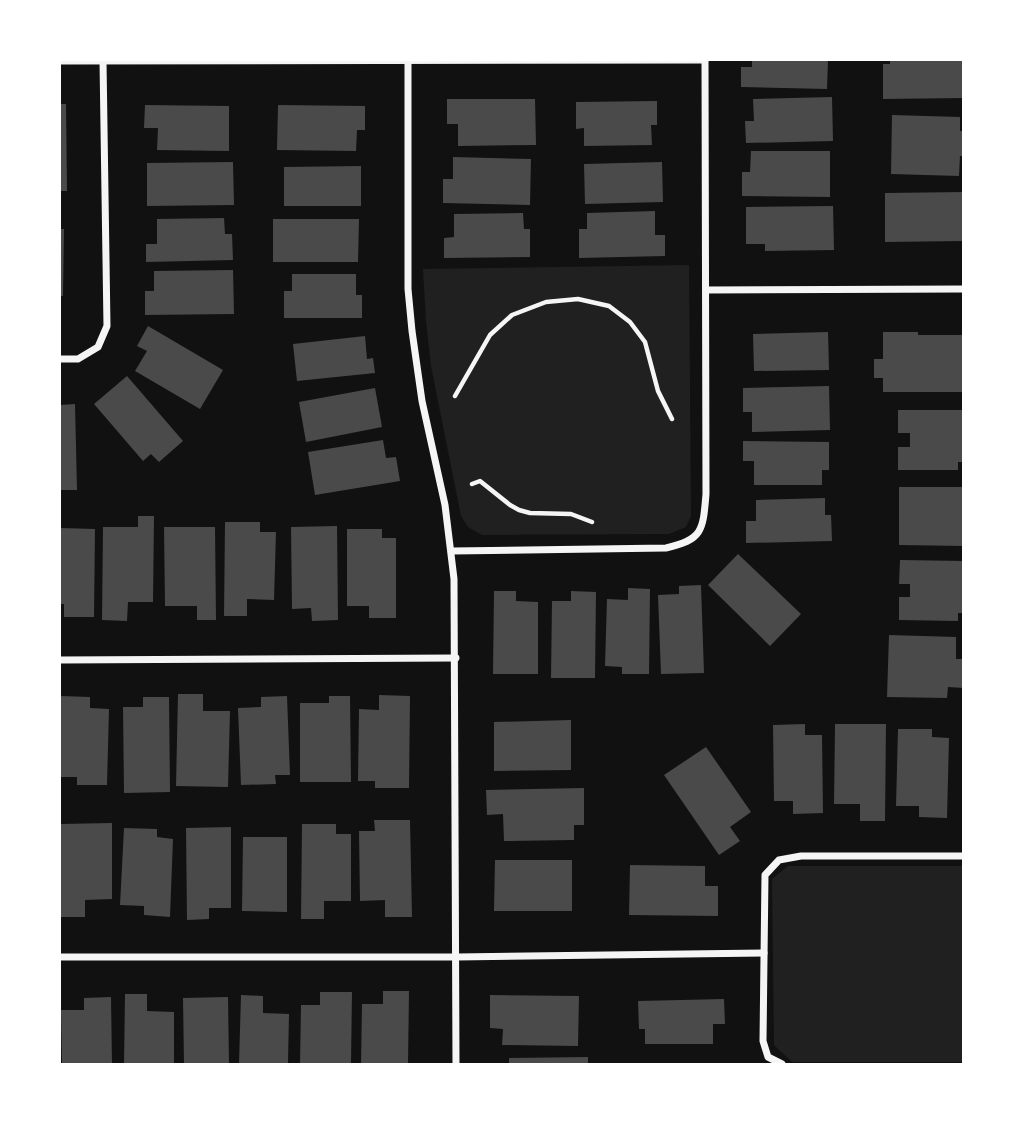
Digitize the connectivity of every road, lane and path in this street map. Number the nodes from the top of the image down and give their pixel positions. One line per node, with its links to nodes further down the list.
1 (705, 60): 4 (street); 6 (street)
2 (60, 61): 3 (street)
3 (103, 61): 4 (street); 7 (street)
4 (408, 62): 12 (street)
5 (964, 289): 6 (street)
6 (706, 290): 12 (street)
7 (60, 359)
8 (455, 396): 9 (path)
9 (673, 419)
10 (472, 484): 11 (path)
11 (592, 522)
12 (452, 551): 13 (street)
13 (456, 658): 14 (street); 18 (street)
14 (60, 660)
15 (964, 856): 16 (street)
16 (764, 953): 18 (street); 20 (street)
17 (60, 957): 18 (street)
18 (457, 957): 19 (street)
19 (456, 1065)
20 (782, 1065)

